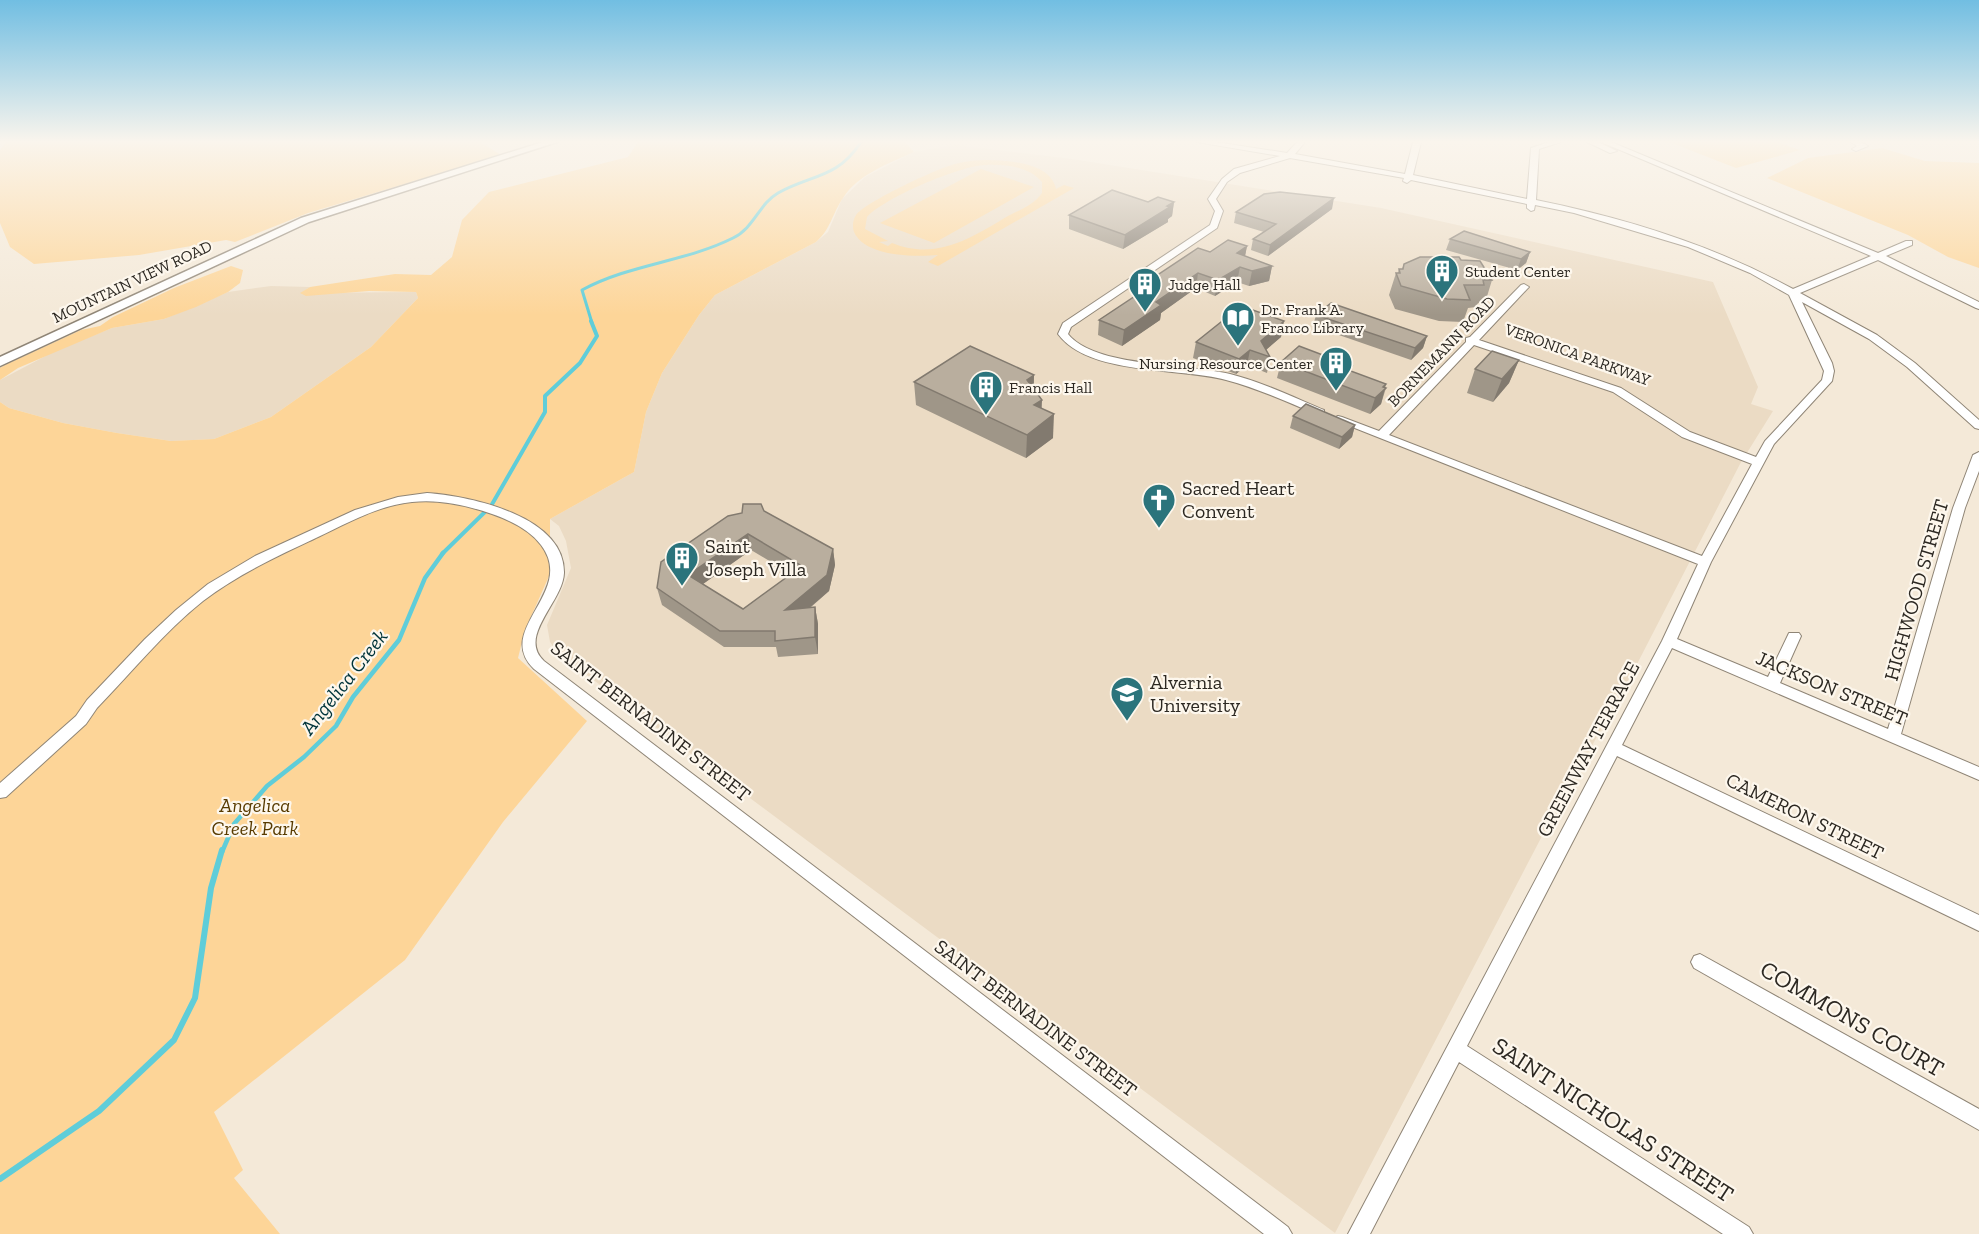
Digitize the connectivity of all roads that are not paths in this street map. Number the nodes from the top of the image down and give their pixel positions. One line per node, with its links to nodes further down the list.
1 (370, 200): 14 (street, MOUNTAIN VIEW ROAD)
2 (1212, 200): 16 (street)
3 (1506, 200): 7 (street)
4 (1532, 200): 7 (street)
5 (1731, 200): 9 (street)
6 (1739, 200): 9 (street)
7 (1532, 205): 11 (street)
8 (1910, 243): 9 (street)
9 (1874, 258): 11 (street); 12 (street)
10 (1524, 287): 13 (street, BORNEMANN ROAD)
11 (1793, 293): 15 (street); 18 (street, GREENWAY TERRACE)
12 (1979, 306)
13 (1473, 338): 16 (street, BORNEMANN ROAD); 18 (street, VERONICA PARKWAY)
14 (0, 362)
15 (1979, 426)
16 (1381, 436): 19 (street)
17 (1979, 455): 23 (street, HIGHWOOD STREET)
18 (1761, 458): 19 (street, GREENWAY TERRACE)
19 (1705, 561): 21 (street, GREENWAY TERRACE)
20 (1794, 636): 22 (street)
21 (1668, 641): 22 (street, JACKSON STREET); 24 (street, GREENWAY TERRACE)
22 (1772, 684): 23 (street, JACKSON STREET)
23 (1893, 737): 25 (street, JACKSON STREET)
24 (1612, 747): 27 (street, CAMERON STREET); 29 (street, GREENWAY TERRACE)
25 (1979, 774)
26 (0, 792): 31 (street, SAINT BERNADINE STREET)
27 (1979, 923)
28 (1700, 962): 30 (street, COMMONS COURT)
29 (1455, 1049): 32 (street, GREENWAY TERRACE); 33 (street, SAINT NICHOLAS STREET)
30 (1979, 1120)
31 (1281, 1234)
32 (1359, 1234)
33 (1742, 1234)

